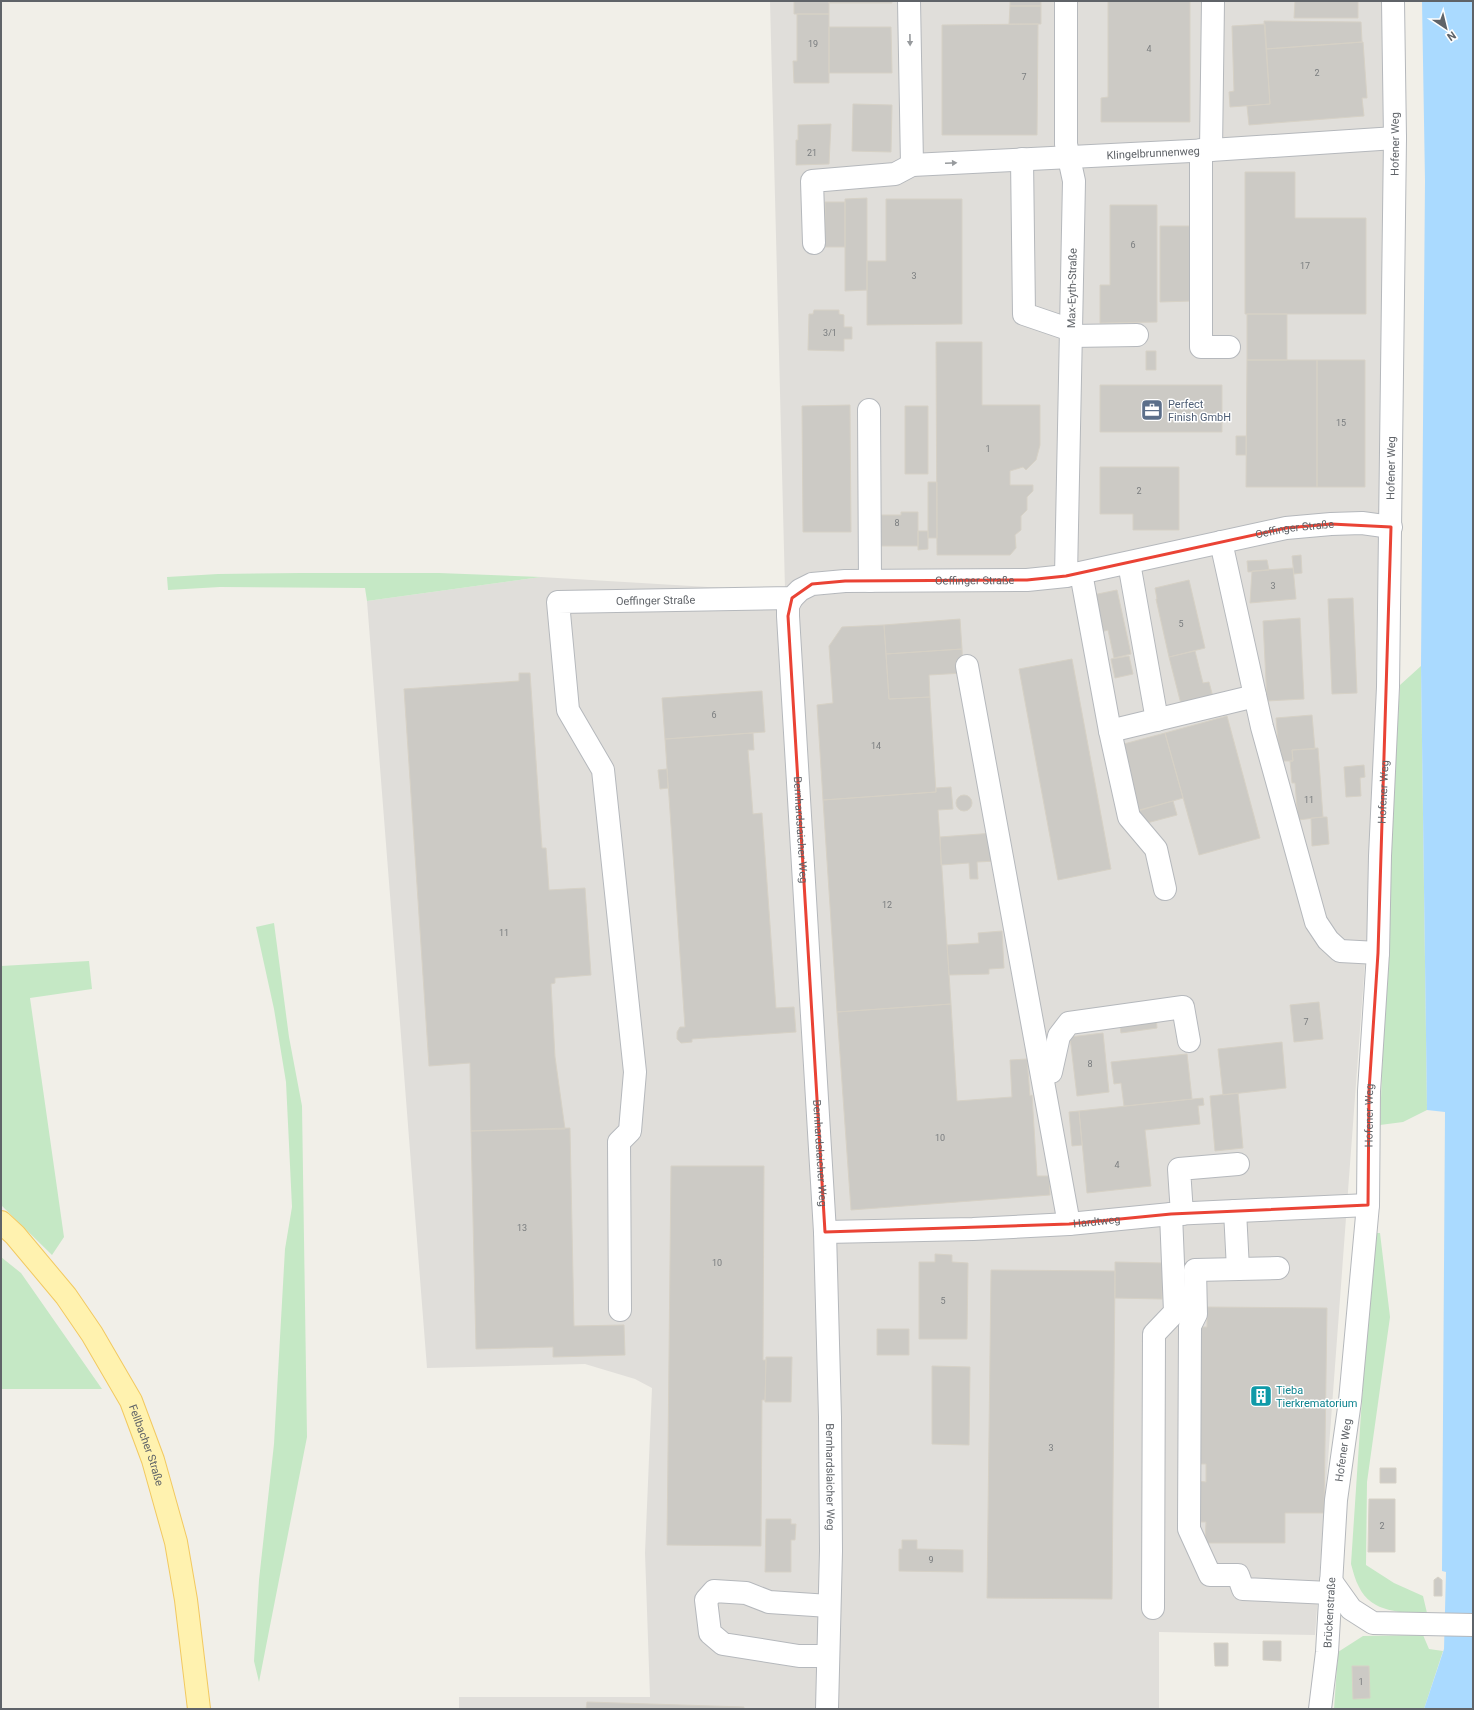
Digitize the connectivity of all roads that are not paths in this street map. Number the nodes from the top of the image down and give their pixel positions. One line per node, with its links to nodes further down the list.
1 (909, 1): 9 (street, one-way to 9)
2 (1066, 1): 7 (street, Max-Eyth-Straße)
3 (1213, 1): 6 (street)
4 (1394, 1): 5 (street, Hofener Weg)
5 (1395, 138): 6 (street, Klingelbrunnenweg); 15 (street, Hofener Weg)
6 (1206, 150): 7 (street, Klingelbrunnenweg); 13 (street)
7 (1068, 156): 8 (street, Klingelbrunnenweg); 11 (street, Max-Eyth-Straße)
8 (1022, 159): 9 (street, Klingelbrunnenweg, one-way to 8); 11 (street)
9 (912, 166): 10 (street)
10 (814, 243)
11 (1071, 333): 12 (street); 18 (street, Max-Eyth-Straße)
12 (1137, 336)
13 (1229, 347)
14 (869, 410): 19 (street)
15 (1391, 528): 16 (street, Oeffinger Straße); 26 (street, Hofener Weg)
16 (1221, 542): 17 (street, Oeffinger Straße); 22 (street)
17 (1129, 563): 18 (street, Oeffinger Straße); 23 (street)
18 (1073, 574): 19 (street, Oeffinger Straße); 24 (street, Max-Eyth-Straße)
19 (870, 581): 20 (street, Oeffinger Straße)
20 (792, 598): 35 (street, Bernhardslaicher Weg); 38 (street, Oeffinger Straße)
21 (967, 666): 28 (street)
22 (1255, 696): 23 (street); 26 (street)
23 (1157, 720): 24 (street)
24 (1110, 731): 25 (street, Max-Eyth-Straße)
25 (1165, 889)
26 (1378, 953): 30 (street, Hofener Weg)
27 (1189, 1042): 28 (street)
28 (1042, 1074): 34 (street)
29 (1238, 1164): 32 (street)
30 (1368, 1205): 31 (street, Hardtweg); 39 (street, Hofener Weg)
31 (1235, 1211): 32 (street, Hardtweg); 37 (street)
32 (1177, 1214): 34 (street, Hardtweg); 41 (street)
33 (1, 1222): 44 (main road, Fellbacher Straße)
34 (1069, 1224): 35 (street, Hardtweg)
35 (825, 1232): 40 (street, Bernhardslaicher Weg)
36 (1278, 1268): 37 (street)
37 (1238, 1269): 39 (street)
38 (620, 1310)
39 (1331, 1587): 42 (street, Brückenstraße); 46 (street, Brückenstraße)
40 (829, 1606): 43 (street, Bernhardslaicher Weg); 43 (street)
41 (1153, 1608)
42 (1473, 1624)
43 (828, 1656): 45 (street, Bernhardslaicher Weg)
44 (199, 1709)
45 (827, 1709)
46 (1320, 1709)

